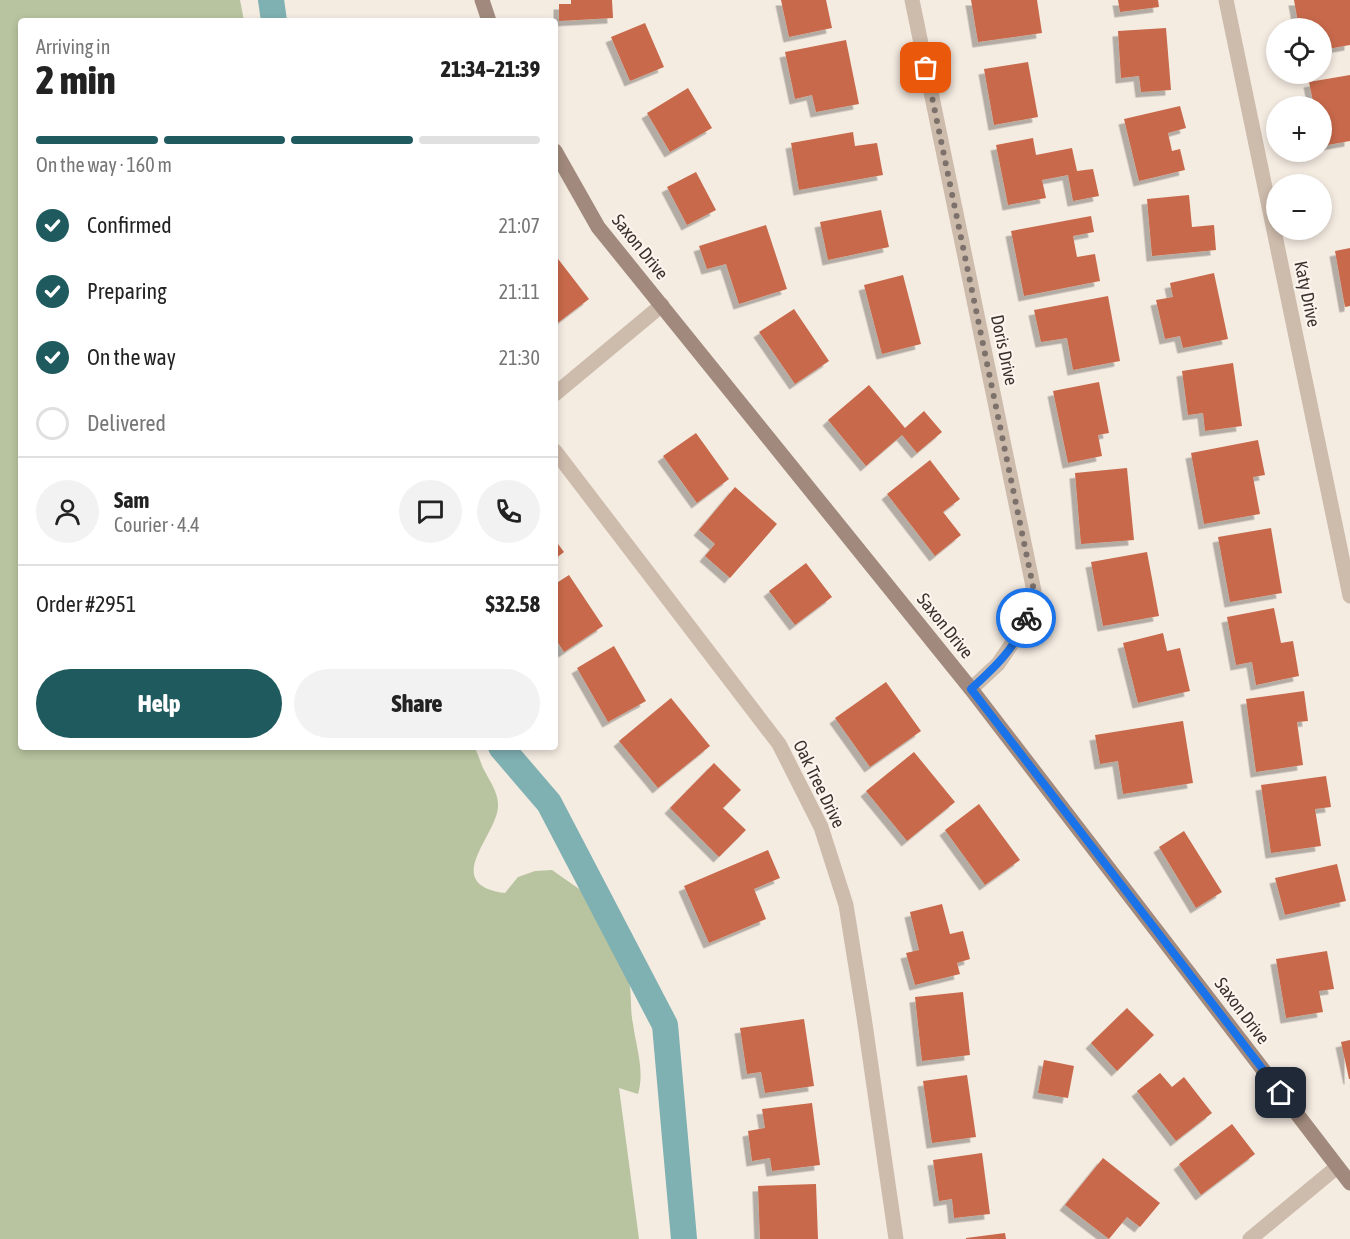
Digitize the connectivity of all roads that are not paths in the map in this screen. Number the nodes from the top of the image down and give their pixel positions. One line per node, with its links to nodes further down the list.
1 (482, 0): 4 (street)
2 (912, 0): 10 (street, Doris Drive)
3 (1226, 0): 9 (street, Katy Drive)
4 (488, 18)
5 (558, 156): 6 (street, Saxon Drive)
6 (662, 305): 7 (street); 10 (street, Saxon Drive)
7 (558, 392)
8 (558, 455): 13 (street, Oak Tree Drive)
9 (1350, 596)
10 (971, 689): 11 (street, Saxon Drive)
11 (1337, 1167): 12 (street, Saxon Drive); 14 (street)
12 (1350, 1183)
13 (896, 1239)
14 (1250, 1239)

